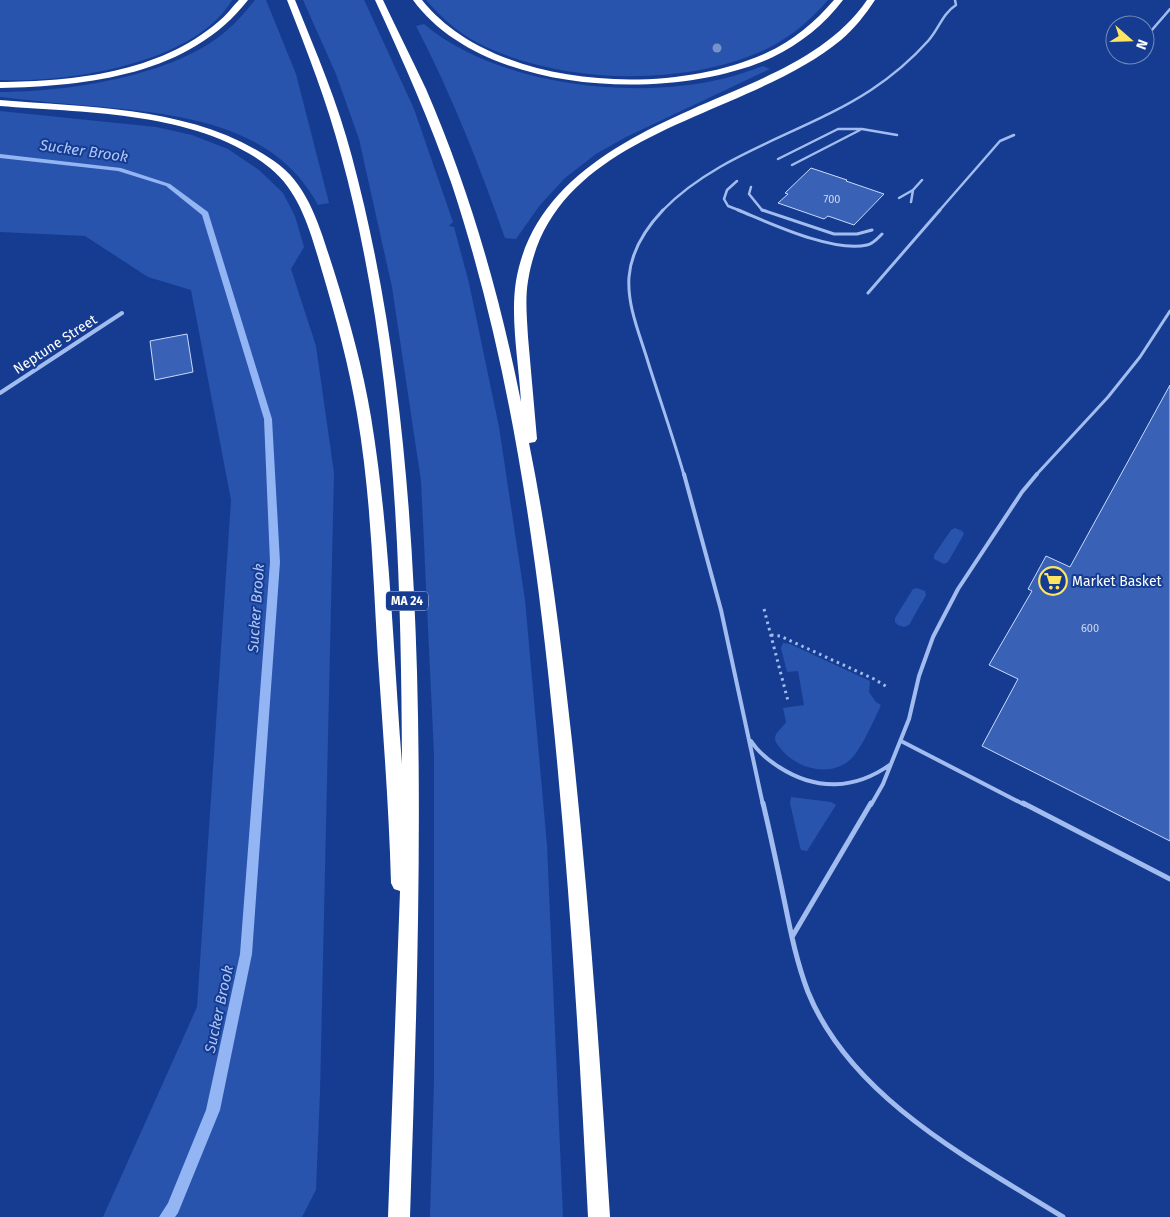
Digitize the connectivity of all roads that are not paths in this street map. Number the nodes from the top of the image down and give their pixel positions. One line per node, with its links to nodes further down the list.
1 (244, 0): 11 (highway)
2 (292, 0): 36 (highway, MA 24)
3 (379, 0): 30 (highway)
4 (417, 0): 5 (highway)
5 (839, 0)
6 (871, 0): 30 (highway)
7 (955, 0): 8 (lane)
8 (956, 5): 31 (lane)
9 (1170, 9): 10 (lane)
10 (1155, 26)
11 (0, 85)
12 (0, 103): 36 (highway)
13 (862, 129): 14 (lane); 16 (lane); 17 (lane)
14 (897, 135)
15 (1014, 135): 26 (lane)
16 (778, 159)
17 (792, 166)
18 (922, 180): 21 (lane)
19 (737, 181): 25 (lane)
20 (751, 187): 24 (lane)
21 (913, 190): 22 (lane); 23 (lane)
22 (899, 198)
23 (911, 202)
24 (872, 230)
25 (882, 234)
26 (868, 293)
27 (1170, 311): 32 (lane)
28 (122, 313): 29 (street, Neptune Street)
29 (0, 393)
30 (536, 520): 38 (highway)
31 (748, 736): 33 (lane); 35 (lane)
32 (902, 741): 33 (lane); 34 (lane)
33 (893, 763): 35 (lane)
34 (1170, 879)
35 (792, 937): 39 (lane)
36 (404, 1080): 37 (highway, MA 24)
37 (399, 1217)
38 (599, 1217)
39 (1063, 1217)

